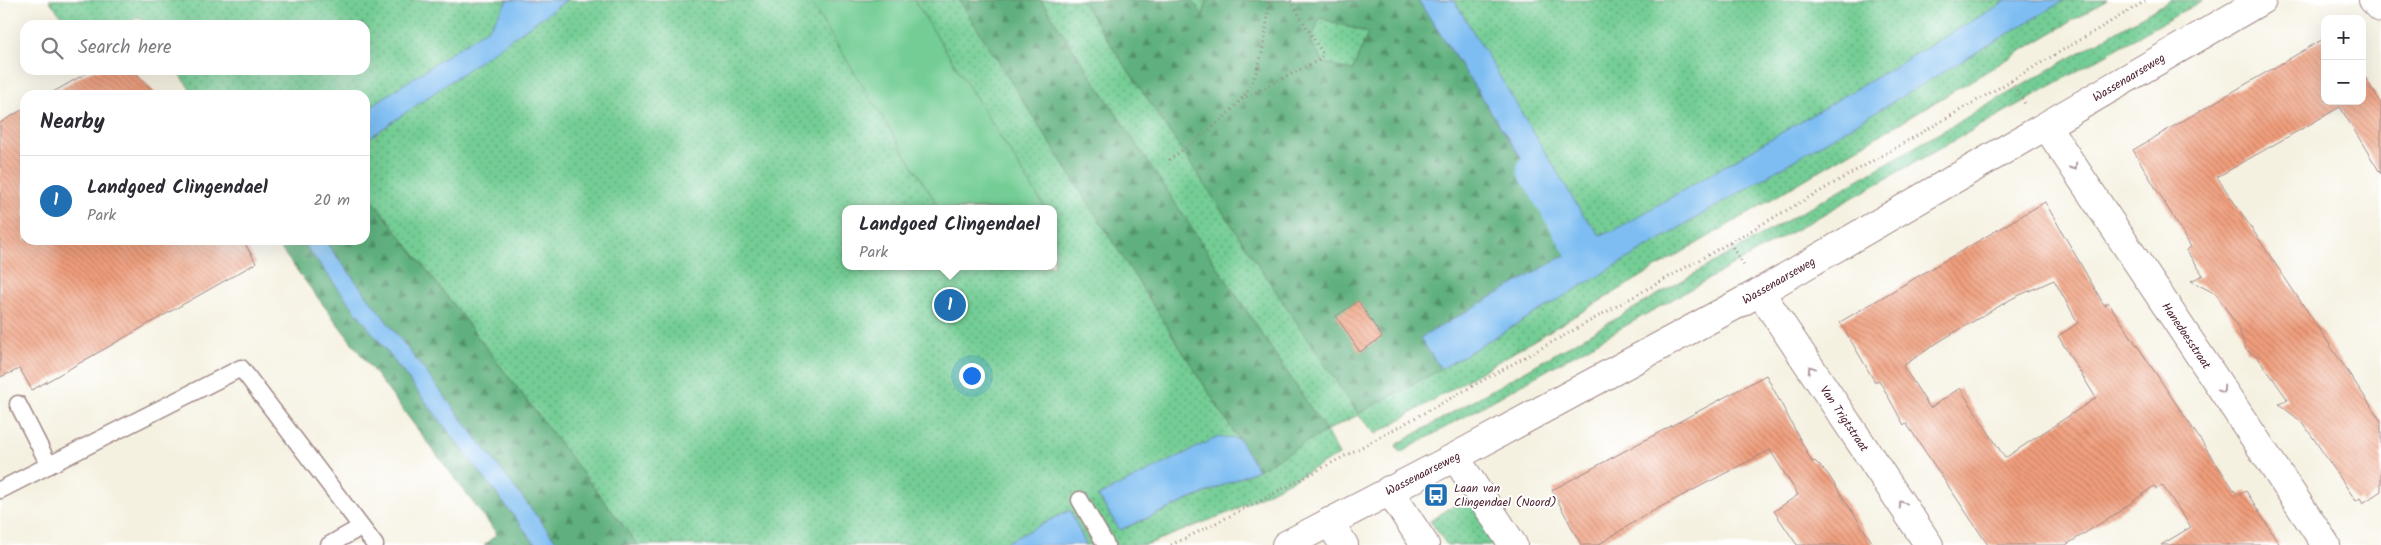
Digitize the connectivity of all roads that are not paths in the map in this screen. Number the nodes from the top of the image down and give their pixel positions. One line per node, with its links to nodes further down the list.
1 (2262, 0): 4 (street, Wassenaarseweg)
2 (2373, 0): 3 (street)
3 (2381, 8)
4 (2047, 127): 5 (street, Wassenaarseweg); 22 (street, Hanedoesstraat, one-way to 22)
5 (1760, 292): 7 (street, Wassenaarseweg); 21 (street, Van Trigtstraat, one-way to 5)
6 (18, 404): 8 (lane)
7 (1455, 458): 10 (street, Wassenaarseweg); 20 (street)
8 (49, 465): 9 (lane); 13 (lane)
9 (0, 490)
10 (1389, 490): 12 (street, Wassenaarseweg); 19 (street)
11 (1080, 500): 16 (lane)
12 (1329, 522): 17 (street, Wassenaarseweg); 18 (street)
13 (361, 527): 14 (lane); 15 (lane)
14 (329, 545)
15 (375, 545)
16 (1106, 545)
17 (1286, 545)
18 (1344, 545)
19 (1425, 545)
20 (1513, 545)
21 (1929, 545)
22 (2326, 545)

